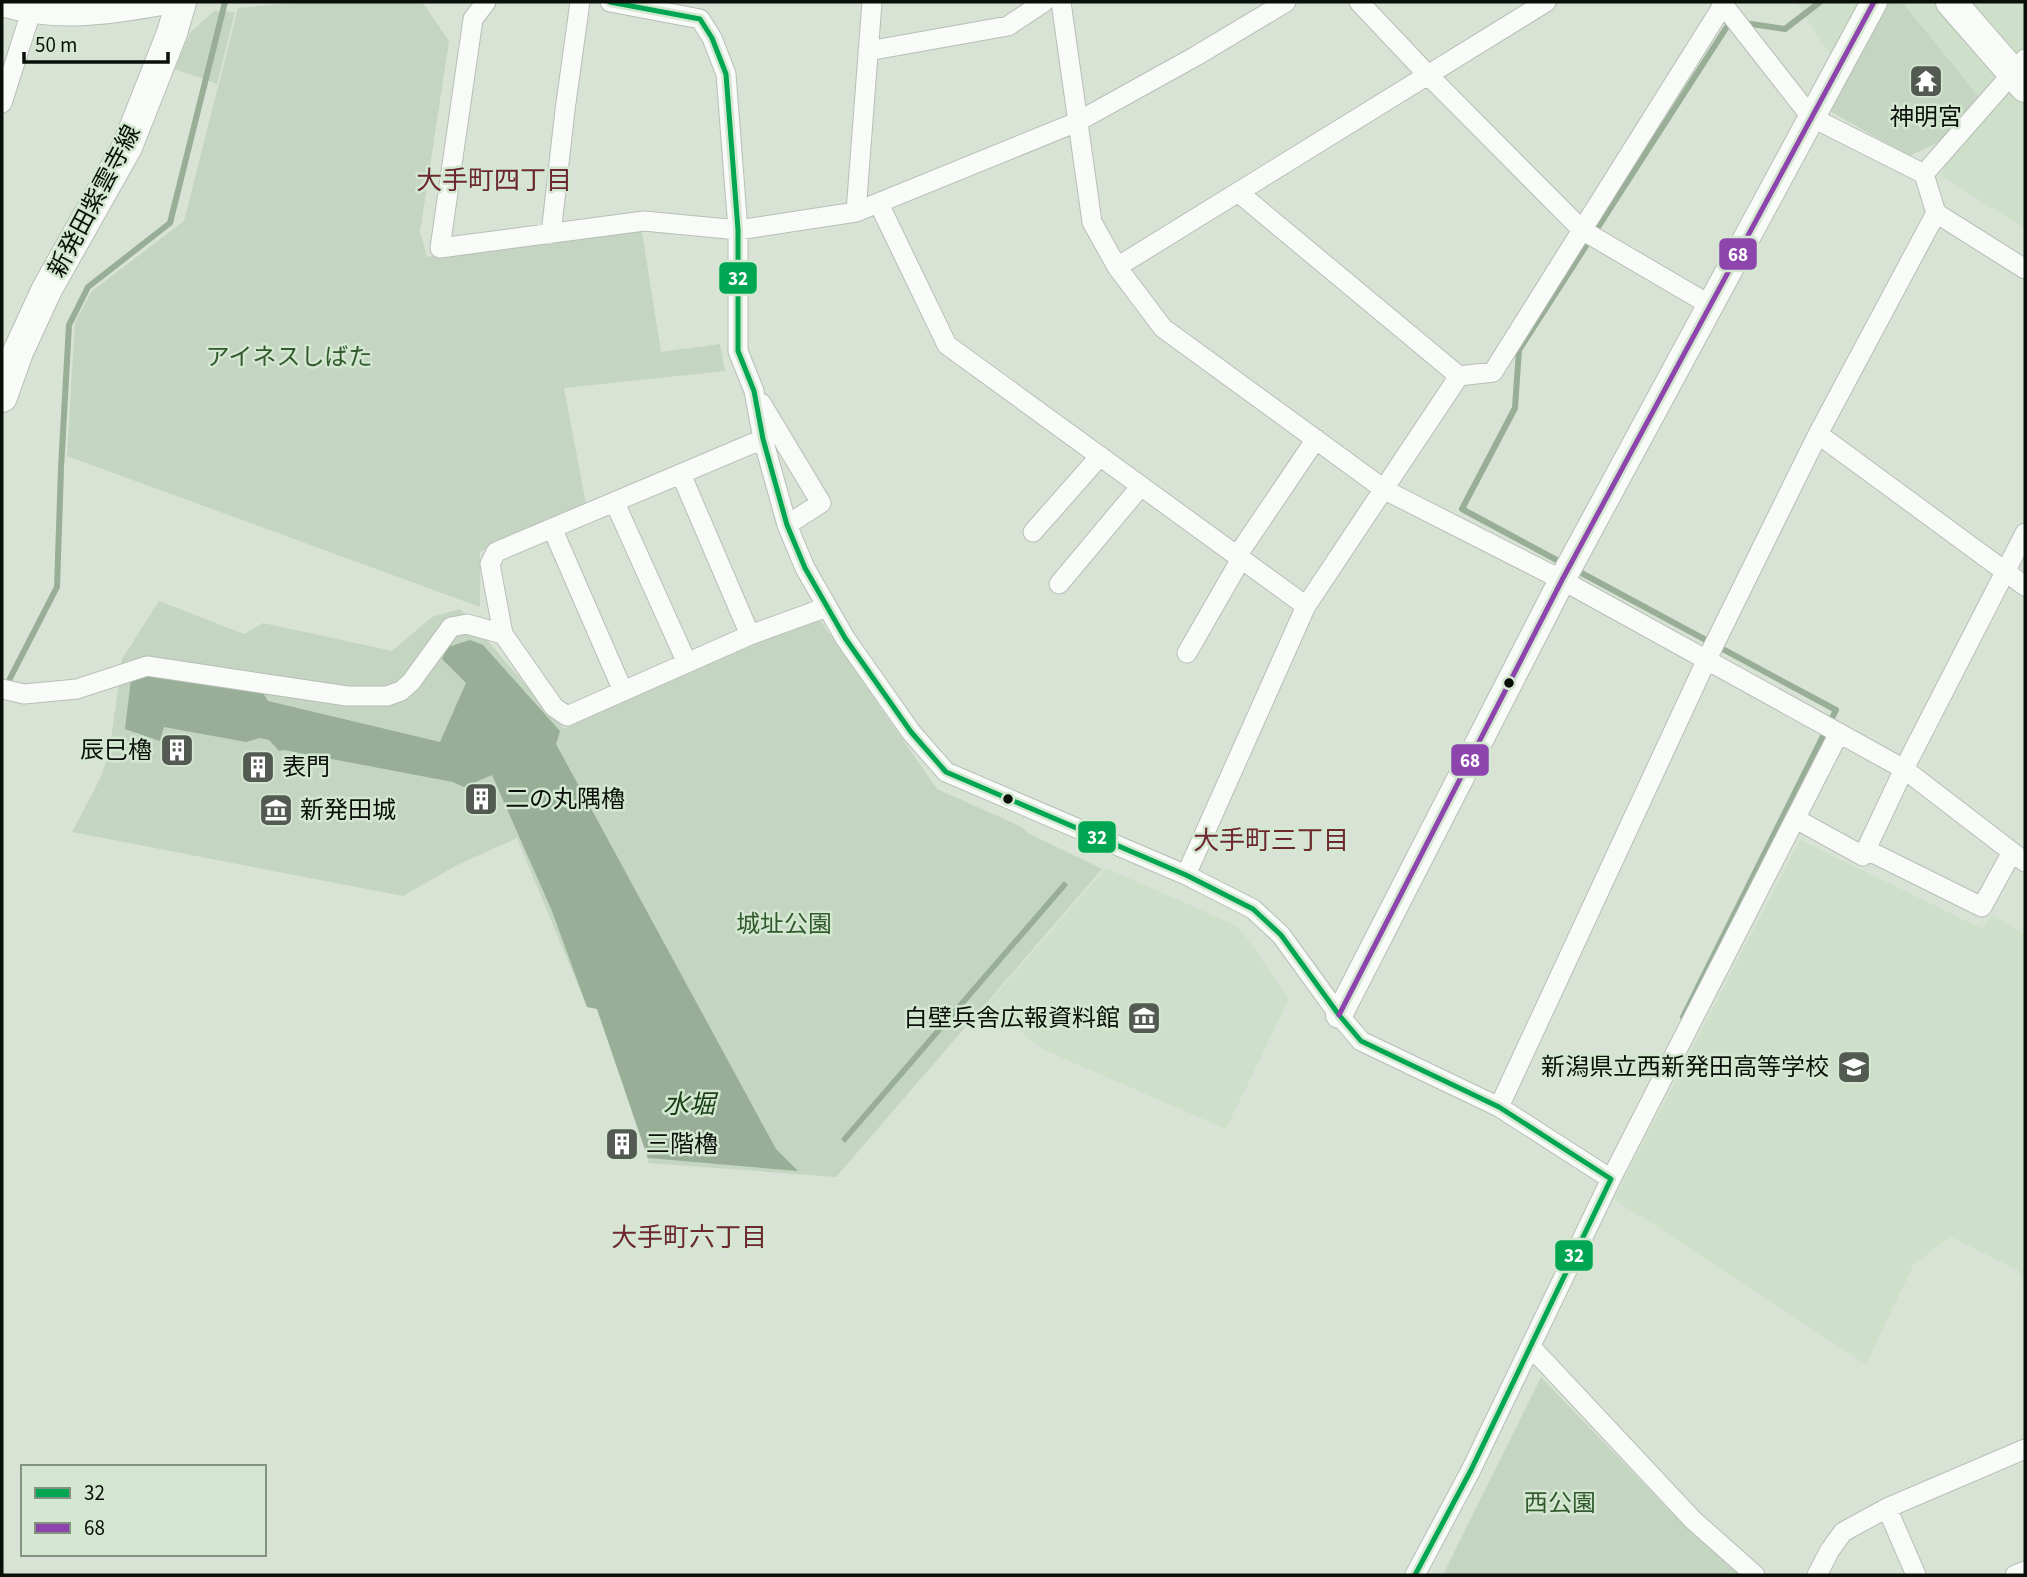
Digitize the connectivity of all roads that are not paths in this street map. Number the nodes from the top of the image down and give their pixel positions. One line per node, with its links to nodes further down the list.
1 (181, 2): 36 (main road, 新発田紫雲寺線)
2 (486, 2): 30 (street)
3 (580, 2): 30 (street)
4 (610, 2): 28 (street)
5 (872, 2): 17 (street)
6 (1044, 2): 17 (street)
7 (1061, 2): 22 (street)
8 (1286, 2): 22 (street)
9 (1359, 2): 19 (street)
10 (1546, 2): 19 (street)
11 (1723, 2): 21 (street); 29 (street)
12 (1874, 2): 21 (street)
13 (1951, 2): 18 (main road)
14 (2, 3): 16 (street)
15 (151, 3): 16 (street)
16 (31, 12): 20 (street)
17 (868, 51): 26 (street)
18 (2021, 72): 23 (street)
19 (1428, 75): 24 (street); 29 (street)
20 (2, 103)
21 (1811, 117): 23 (street); 33 (street)
22 (1077, 122): 25 (street); 31 (street)
23 (1924, 174): 27 (street)
24 (1239, 192): 31 (street); 34 (street)
25 (879, 204): 26 (street); 40 (street)
26 (856, 212): 28 (street)
27 (1936, 213): 32 (street); 37 (street)
28 (738, 230): 30 (street); 35 (street)
29 (1582, 230): 33 (street); 34 (street)
30 (551, 234)
31 (1116, 267): 39 (street)
32 (2025, 269)
33 (1710, 305): 51 (street)
34 (1459, 376): 43 (street)
35 (754, 391): 38 (street); 45 (street)
36 (2, 397)
37 (1818, 434): 50 (street); 59 (street)
38 (763, 439): 41 (street); 45 (street)
39 (1316, 439): 43 (street); 49 (street)
40 (1100, 456): 42 (street); 47 (street)
41 (681, 474): 44 (street); 57 (street)
42 (1141, 486): 49 (street); 52 (street)
43 (1385, 490): 51 (street); 54 (street)
44 (615, 503): 46 (street); 60 (street)
45 (787, 525): 55 (street)
46 (553, 530): 56 (street); 62 (street)
47 (1033, 531)
48 (2025, 533): 50 (street)
49 (1239, 557): 54 (street); 58 (street)
50 (2006, 572): 53 (street); 64 (street)
51 (1562, 580): 59 (street); 69 (street)
52 (1059, 584)
53 (2025, 586)
54 (1306, 606): 68 (street)
55 (827, 607): 57 (street); 68 (street)
56 (503, 634): 61 (street); 62 (street)
57 (750, 635): 60 (street)
58 (1187, 653)
59 (1707, 659): 63 (street); 70 (street)
60 (687, 663): 62 (street)
61 (2, 689)
62 (622, 691)
63 (1839, 733): 64 (street); 65 (street)
64 (1904, 769): 66 (street); 67 (street)
65 (1796, 819): 66 (street); 71 (street)
66 (1867, 850): 67 (street)
67 (2019, 857)
68 (1186, 875): 69 (street)
69 (1339, 1015): 70 (street)
70 (1499, 1107): 71 (street)
71 (1611, 1178): 72 (street)
72 (1531, 1346): 76 (street); 77 (street)
73 (2025, 1449): 74 (street)
74 (1887, 1508): 78 (street); 79 (street)
75 (2025, 1571): 80 (street)
76 (1415, 1575)
77 (1755, 1575)
78 (1817, 1575)
79 (1916, 1575)
80 (2015, 1575)

